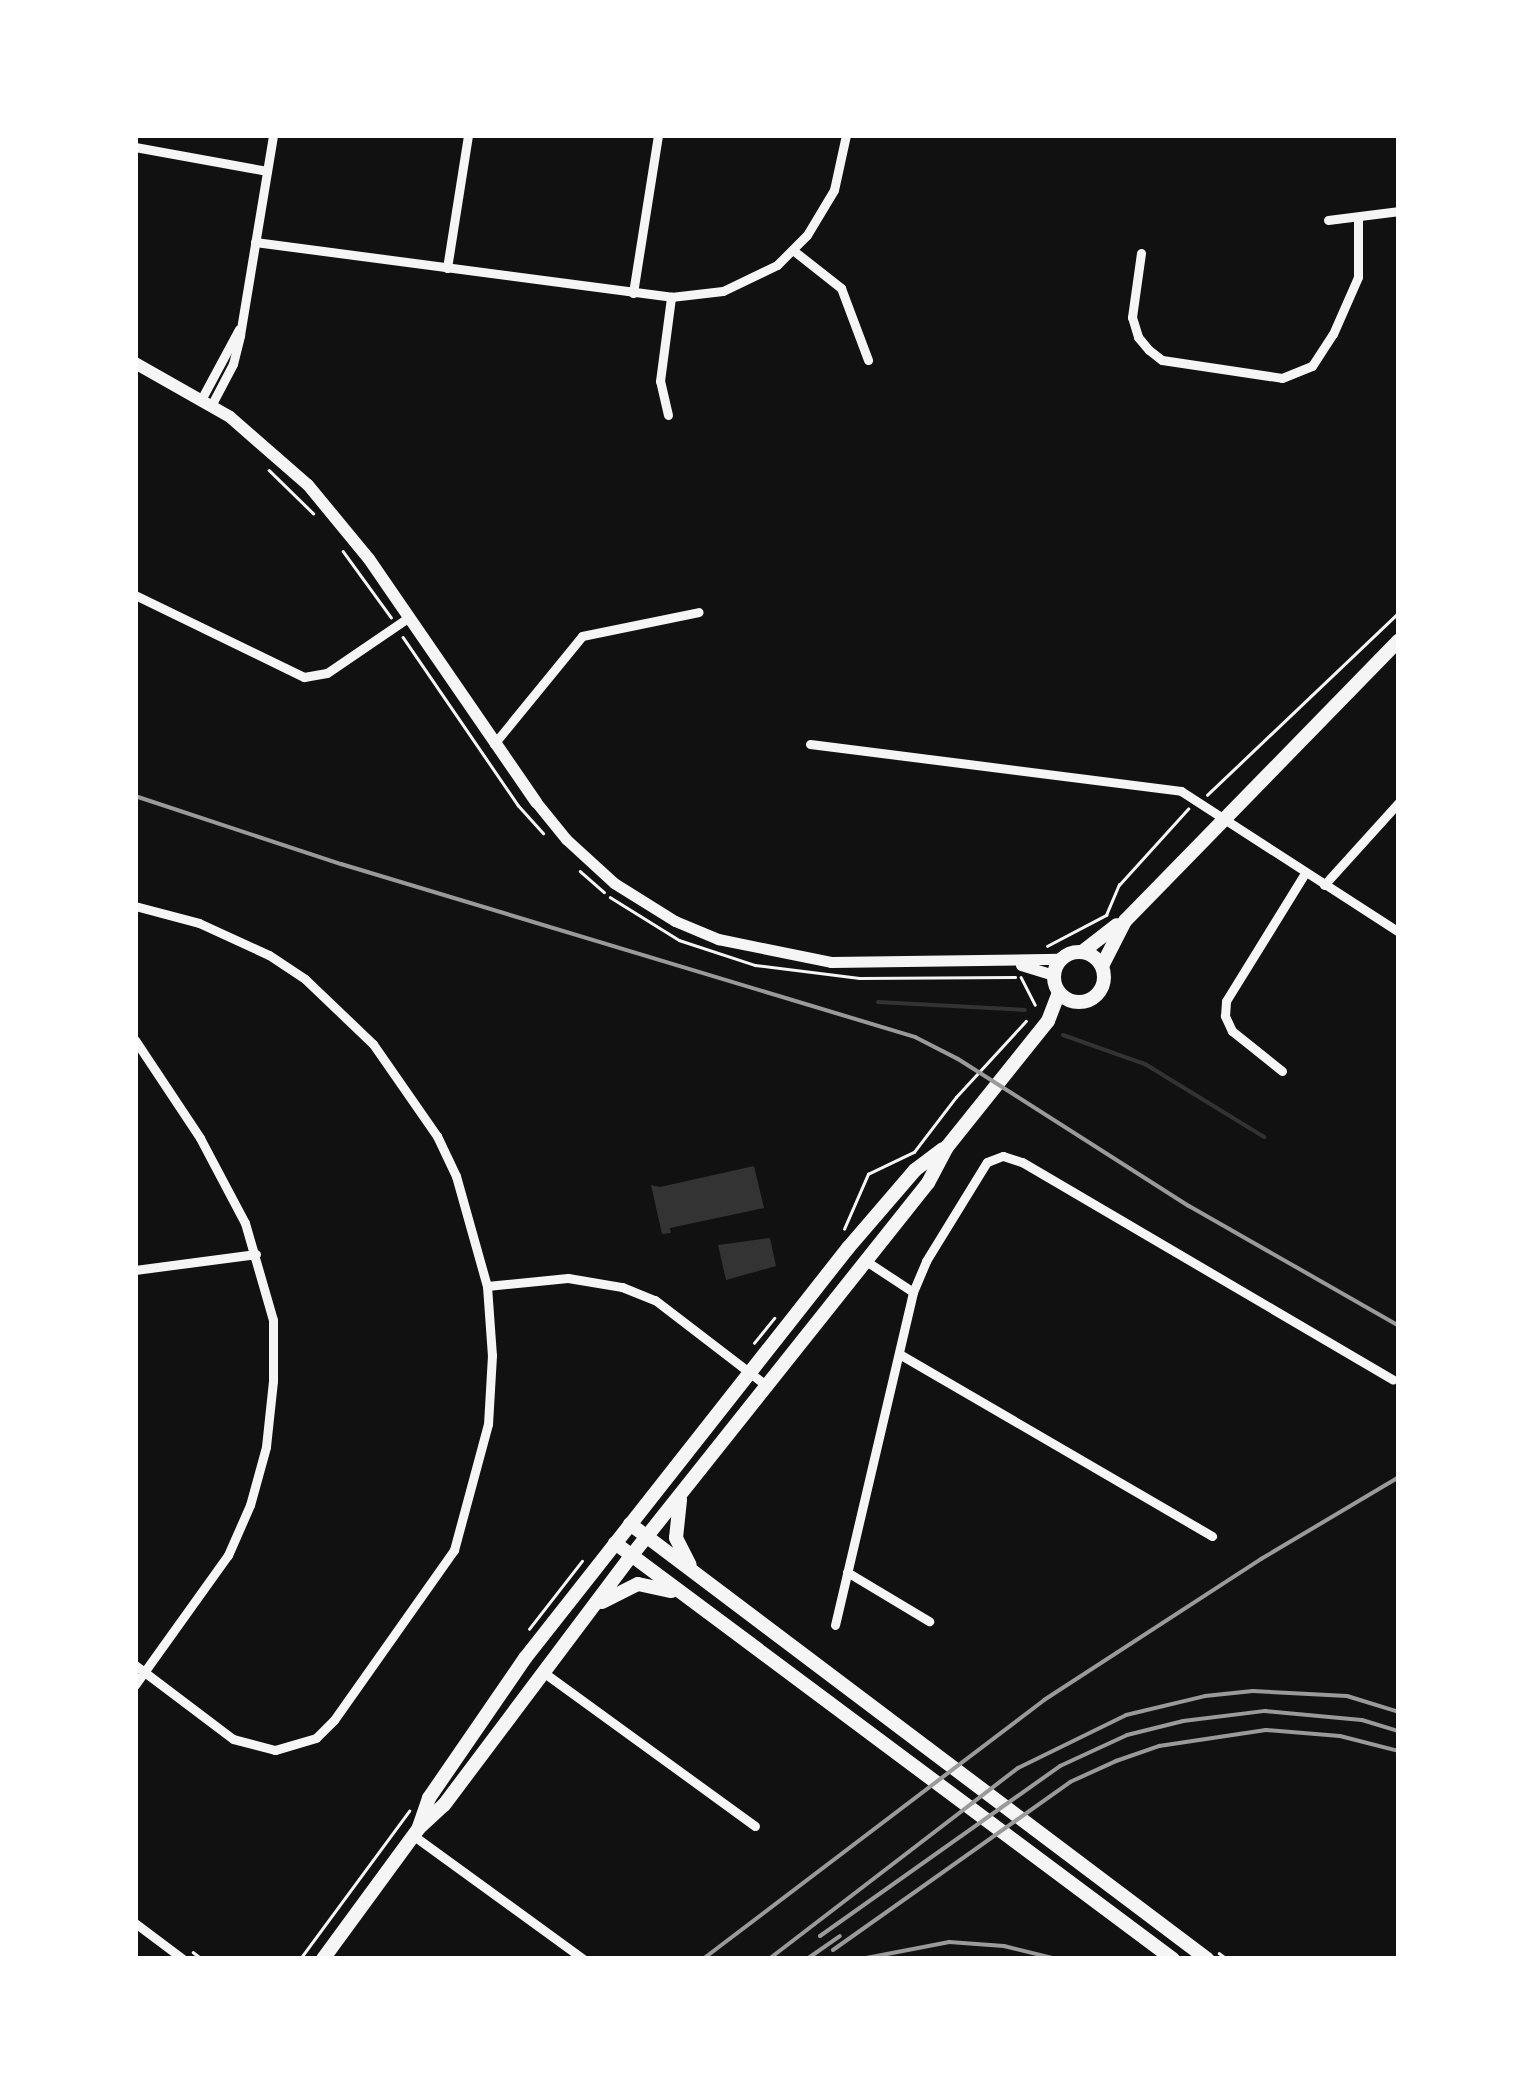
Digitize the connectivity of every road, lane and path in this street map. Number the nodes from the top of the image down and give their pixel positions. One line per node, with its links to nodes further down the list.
1 (273, 135): 6 (street)
2 (468, 135): 13 (street)
3 (658, 135): 14 (street)
4 (846, 135): 11 (street)
5 (135, 147): 6 (street)
6 (266, 171): 10 (street)
7 (1399, 211): 8 (street)
8 (1358, 216): 9 (street); 12 (street)
9 (1328, 220)
10 (254, 242): 13 (street); 18 (street)
11 (794, 251): 15 (street); 16 (street)
12 (1141, 253)
13 (447, 268): 14 (street)
14 (633, 293): 15 (street)
15 (672, 298): 19 (street)
16 (868, 360)
17 (135, 363): 18 (main road)
18 (207, 401): 26 (main road)
19 (668, 414)
20 (260, 461): 21 (path)
21 (314, 514)
22 (342, 548): 24 (path)
23 (135, 595): 26 (street)
24 (384, 607)
25 (698, 612): 28 (street)
26 (409, 617): 28 (main road)
27 (1399, 640): 32 (main road)
28 (494, 744): 30 (main road)
29 (810, 744): 32 (street)
30 (536, 802): 40 (street)
31 (1399, 802): 34 (street)
32 (1224, 820): 33 (street); 36 (main road)
33 (1305, 873): 34 (street); 48 (street)
34 (1324, 885): 37 (street)
35 (135, 906): 54 (street)
36 (1125, 922): 38 (main road); 41 (main road)
37 (1399, 932)
38 (1082, 952): 39 (main road); 41 (main road)
39 (1060, 959): 40 (street); 42 (main road)
40 (1012, 962): 42 (street)
41 (1102, 966): 44 (main road)
42 (1053, 974): 43 (main road)
43 (1059, 994): 44 (main road); 46 (main road)
44 (1073, 1002): 46 (main road)
45 (1026, 1020): 50 (path)
46 (1048, 1021): 49 (main road)
47 (137, 1047): 51 (street)
48 (1282, 1071)
49 (946, 1146): 50 (main road); 52 (main road)
50 (842, 1244): 52 (main road); 58 (main road)
51 (256, 1254): 53 (street); 75 (street)
52 (866, 1261): 55 (street); 60 (main road)
53 (135, 1270)
54 (487, 1286): 58 (street); 75 (street)
55 (913, 1292): 57 (street); 59 (street)
56 (780, 1310): 58 (path)
57 (901, 1355): 64 (street); 67 (street)
58 (742, 1368): 60 (street); 62 (main road)
59 (1393, 1380)
60 (767, 1386): 61 (main road)
61 (680, 1496): 63 (main road); 68 (main road)
62 (630, 1524): 63 (main road); 65 (main road)
63 (648, 1536): 66 (main road); 68 (main road)
64 (1212, 1536)
65 (616, 1543): 66 (main road); 73 (main road)
66 (632, 1556): 69 (main road); 70 (main road)
67 (847, 1572): 71 (street); 72 (street)
68 (695, 1574): 85 (main road)
69 (681, 1594): 70 (main road); 84 (main road)
70 (595, 1606): 76 (main road)
71 (929, 1620)
72 (835, 1625)
73 (526, 1657): 76 (main road); 79 (main road)
74 (135, 1665): 75 (street)
75 (144, 1672): 77 (street)
76 (543, 1672): 78 (street); 79 (main road)
77 (135, 1685)
78 (755, 1826)
79 (416, 1832): 82 (main road); 83 (street)
80 (135, 1924): 81 (street)
81 (183, 1959)
82 (323, 1959)
83 (583, 1959)
84 (1173, 1959)
85 (1207, 1959)

